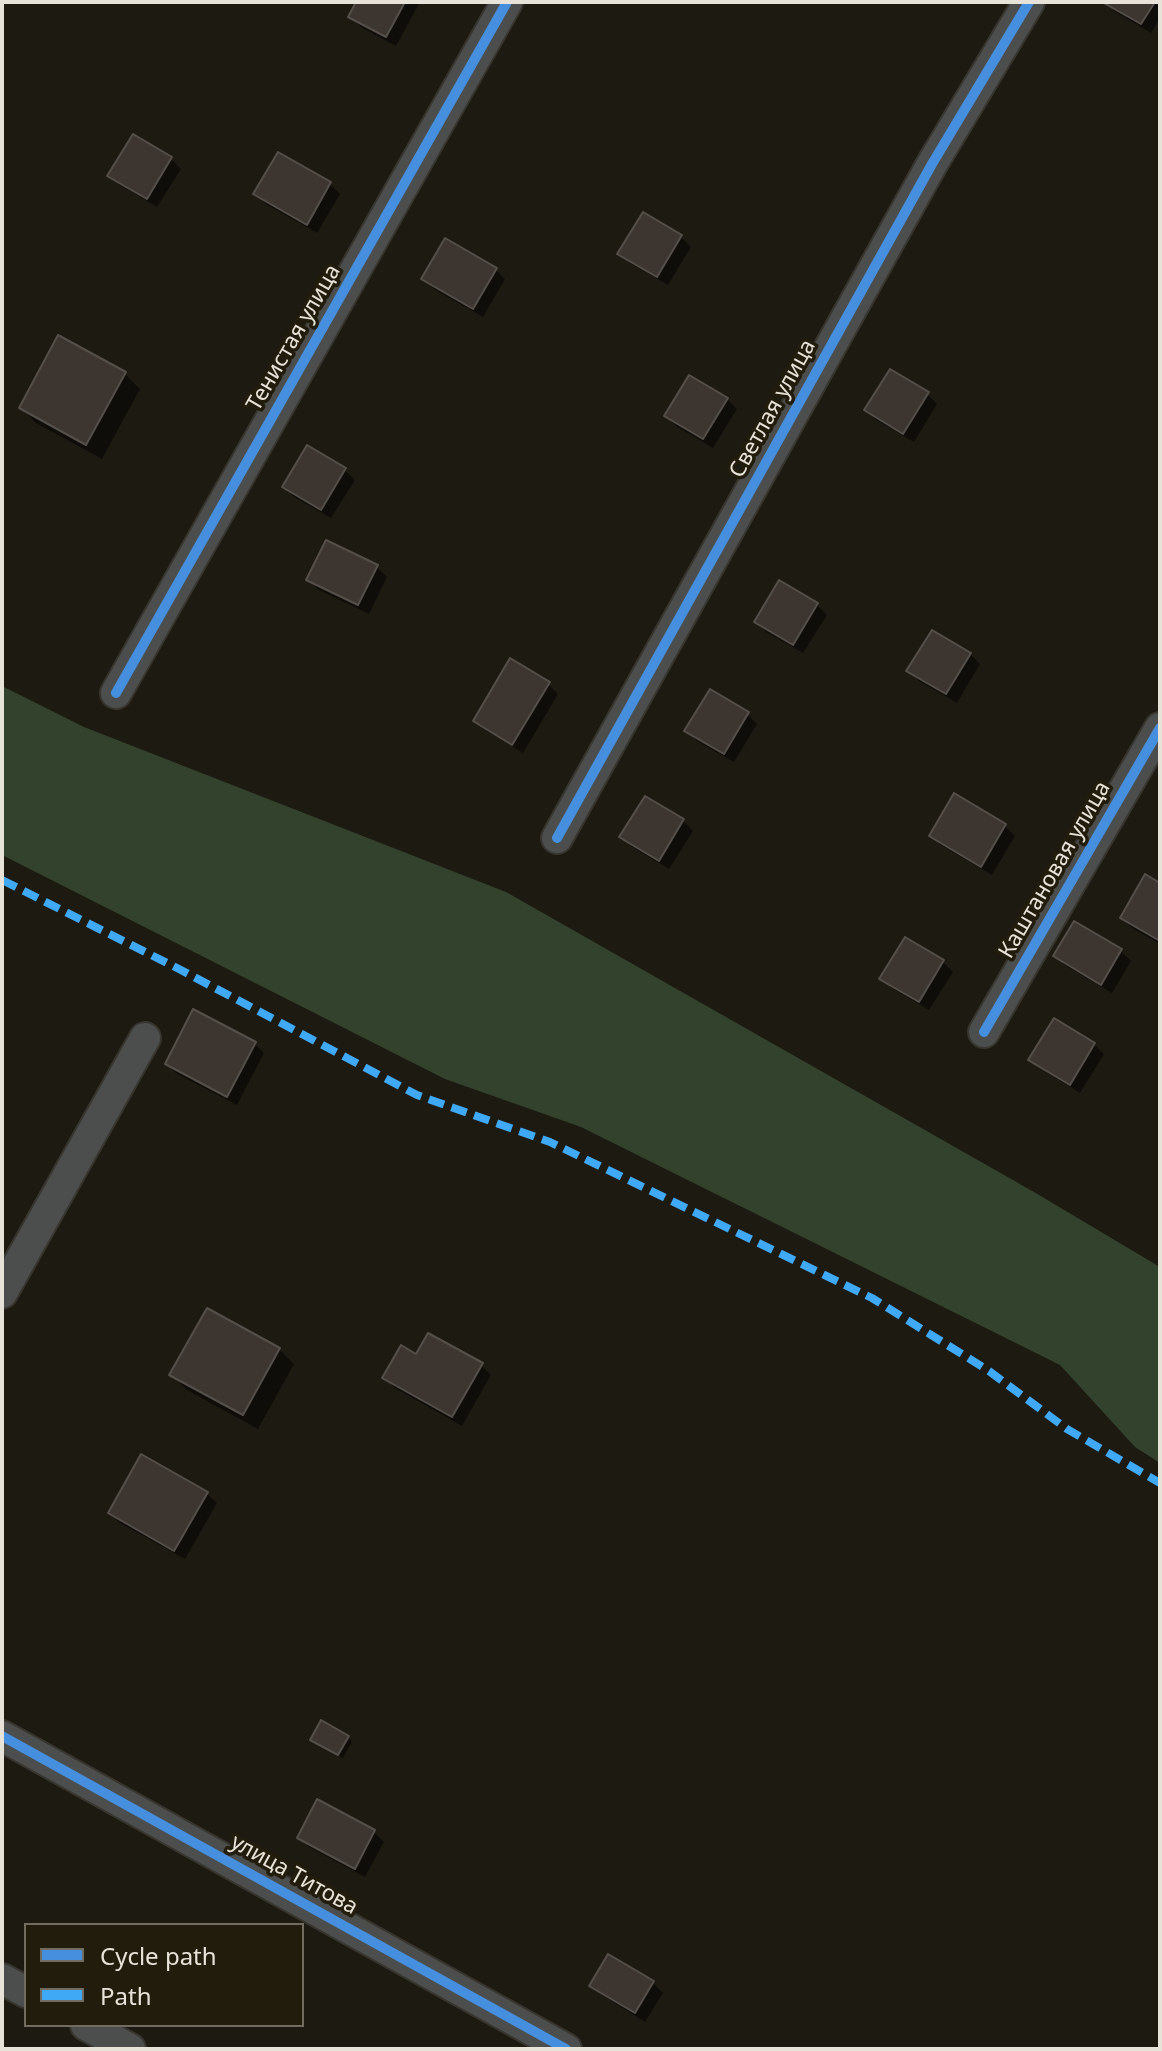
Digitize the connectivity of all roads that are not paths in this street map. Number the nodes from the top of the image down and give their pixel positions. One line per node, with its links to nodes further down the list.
1 (507, 2): 3 (street, Тенистая улица)
2 (1029, 2): 5 (street, Светлая улица)
3 (116, 693)
4 (1160, 728): 6 (street, Каштановая улица)
5 (557, 838)
6 (984, 1032)
7 (145, 1038): 8 (street)
8 (2, 1293)
9 (2, 1736): 14 (street, улица Титова)
10 (2, 1979): 11 (street)
11 (24, 1991)
12 (90, 2027): 13 (street)
13 (130, 2049)
14 (566, 2049)

